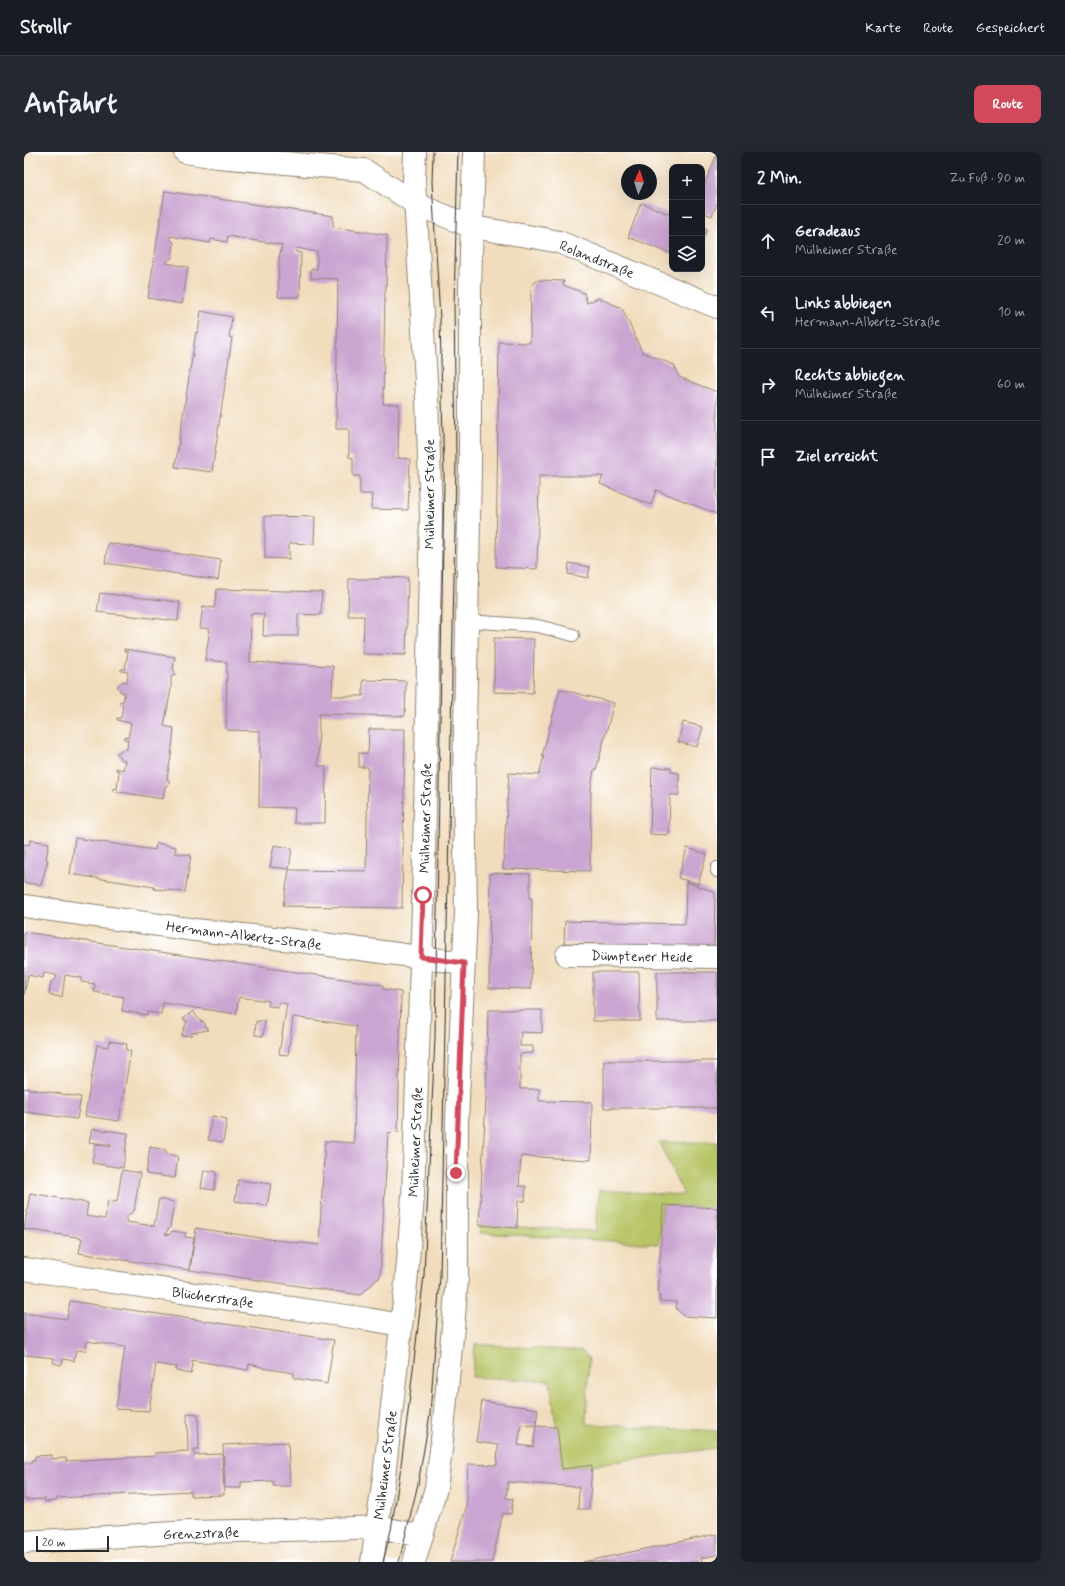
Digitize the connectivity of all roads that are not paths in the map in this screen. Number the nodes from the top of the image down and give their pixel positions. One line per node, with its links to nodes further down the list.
1 (184, 152): 4 (main road)
2 (415, 152): 4 (main road, Mülheimer Straße)
3 (474, 152): 5 (main road)
4 (416, 204): 5 (main road); 13 (main road, Mülheimer Straße)
5 (472, 227): 6 (main road, Rolandstraße); 7 (main road)
6 (717, 307)
7 (467, 621): 8 (lane); 15 (main road)
8 (573, 635)
9 (717, 868): 10 (lane)
10 (717, 871)
11 (24, 906): 13 (main road, Hermann-Albertz-Straße)
12 (567, 955): 14 (main road, Dümptener Heide)
13 (421, 957): 15 (main road, Hermann-Albertz-Straße); 17 (main road, Mülheimer Straße)
14 (717, 958)
15 (464, 963): 19 (main road)
16 (24, 1269): 17 (main road, Blücherstraße)
17 (401, 1326): 18 (main road, Mülheimer Straße)
18 (378, 1527): 19 (main road, Mülheimer Straße); 20 (main road, Grenzstraße); 21 (main road, Mülheimer Straße)
19 (422, 1536): 22 (main road)
20 (24, 1542)
21 (372, 1562)
22 (414, 1562)

